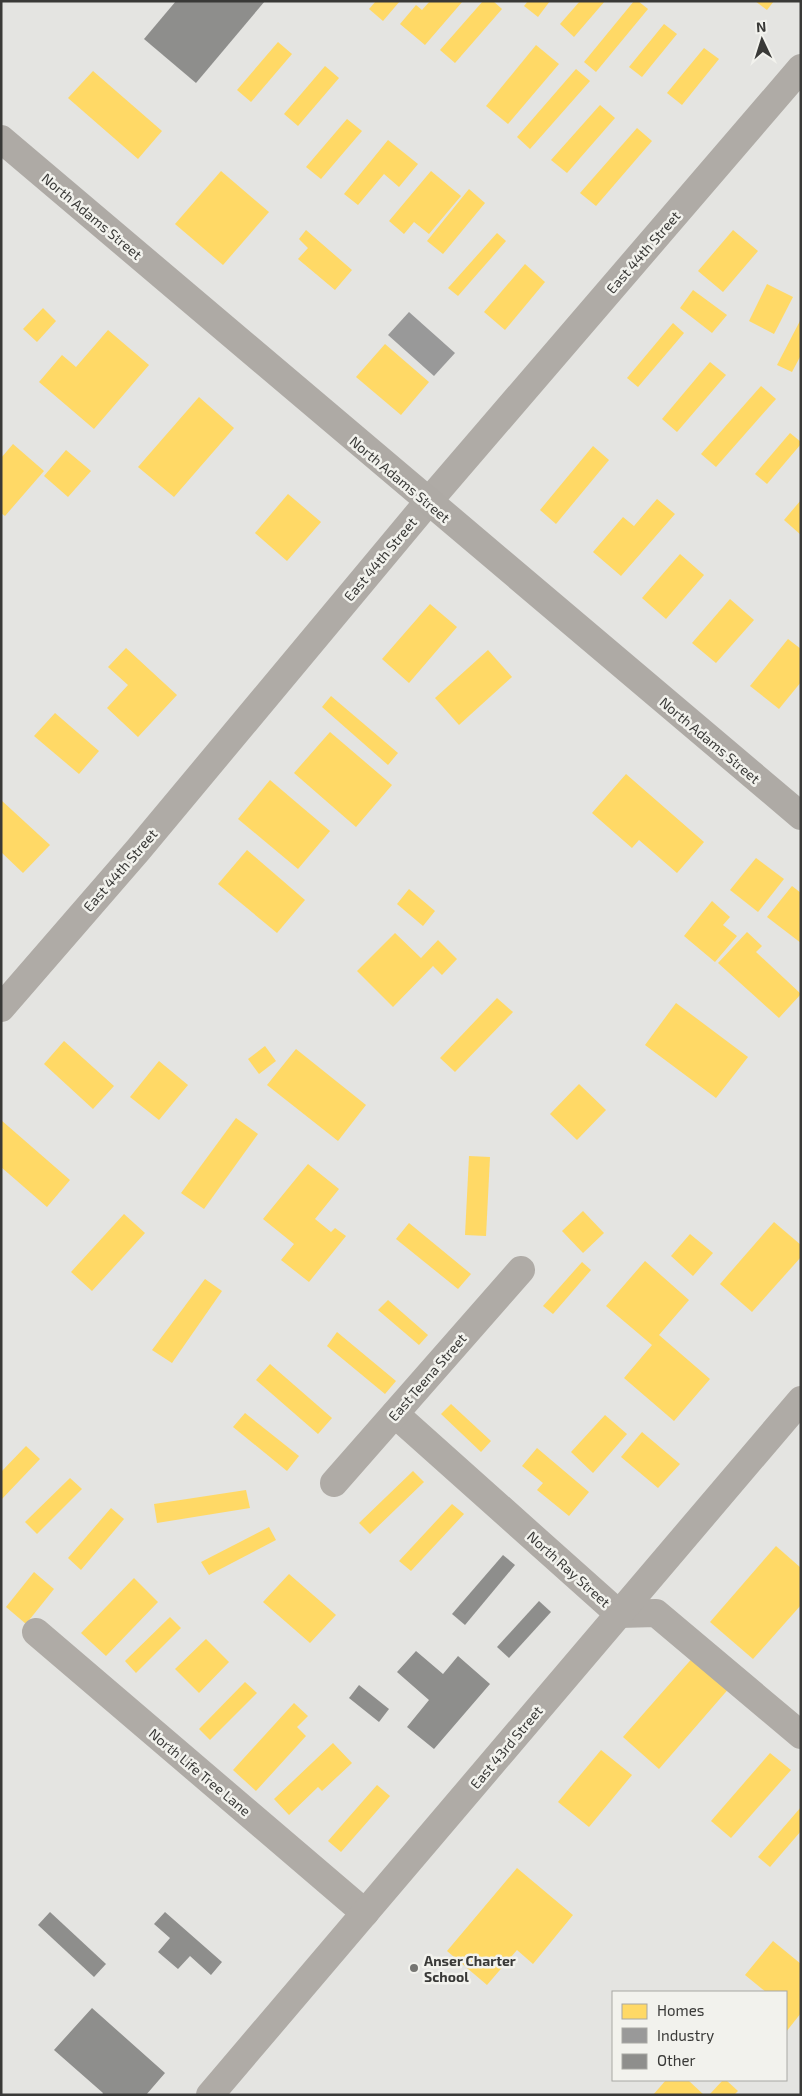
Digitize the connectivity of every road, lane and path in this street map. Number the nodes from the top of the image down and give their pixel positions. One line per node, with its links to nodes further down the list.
1 (801, 68): 3 (street, East 44th Street)
2 (1, 139): 3 (street, North Adams Street)
3 (428, 502): 4 (street, North Adams Street); 5 (street, East 44th Street)
4 (801, 816)
5 (1, 1008)
6 (521, 1270): 8 (street, East Teena Street)
7 (801, 1400): 10 (street, East 43rd Street)
8 (395, 1414): 9 (street, East Teena Street); 10 (street, North Ray Street)
9 (334, 1484)
10 (619, 1614): 12 (street, North Ray Street); 13 (street, East 43rd Street)
11 (36, 1632): 13 (street, North Life Tree Lane)
12 (801, 1735)
13 (365, 1913): 14 (street, East 43rd Street)
14 (210, 2095)

